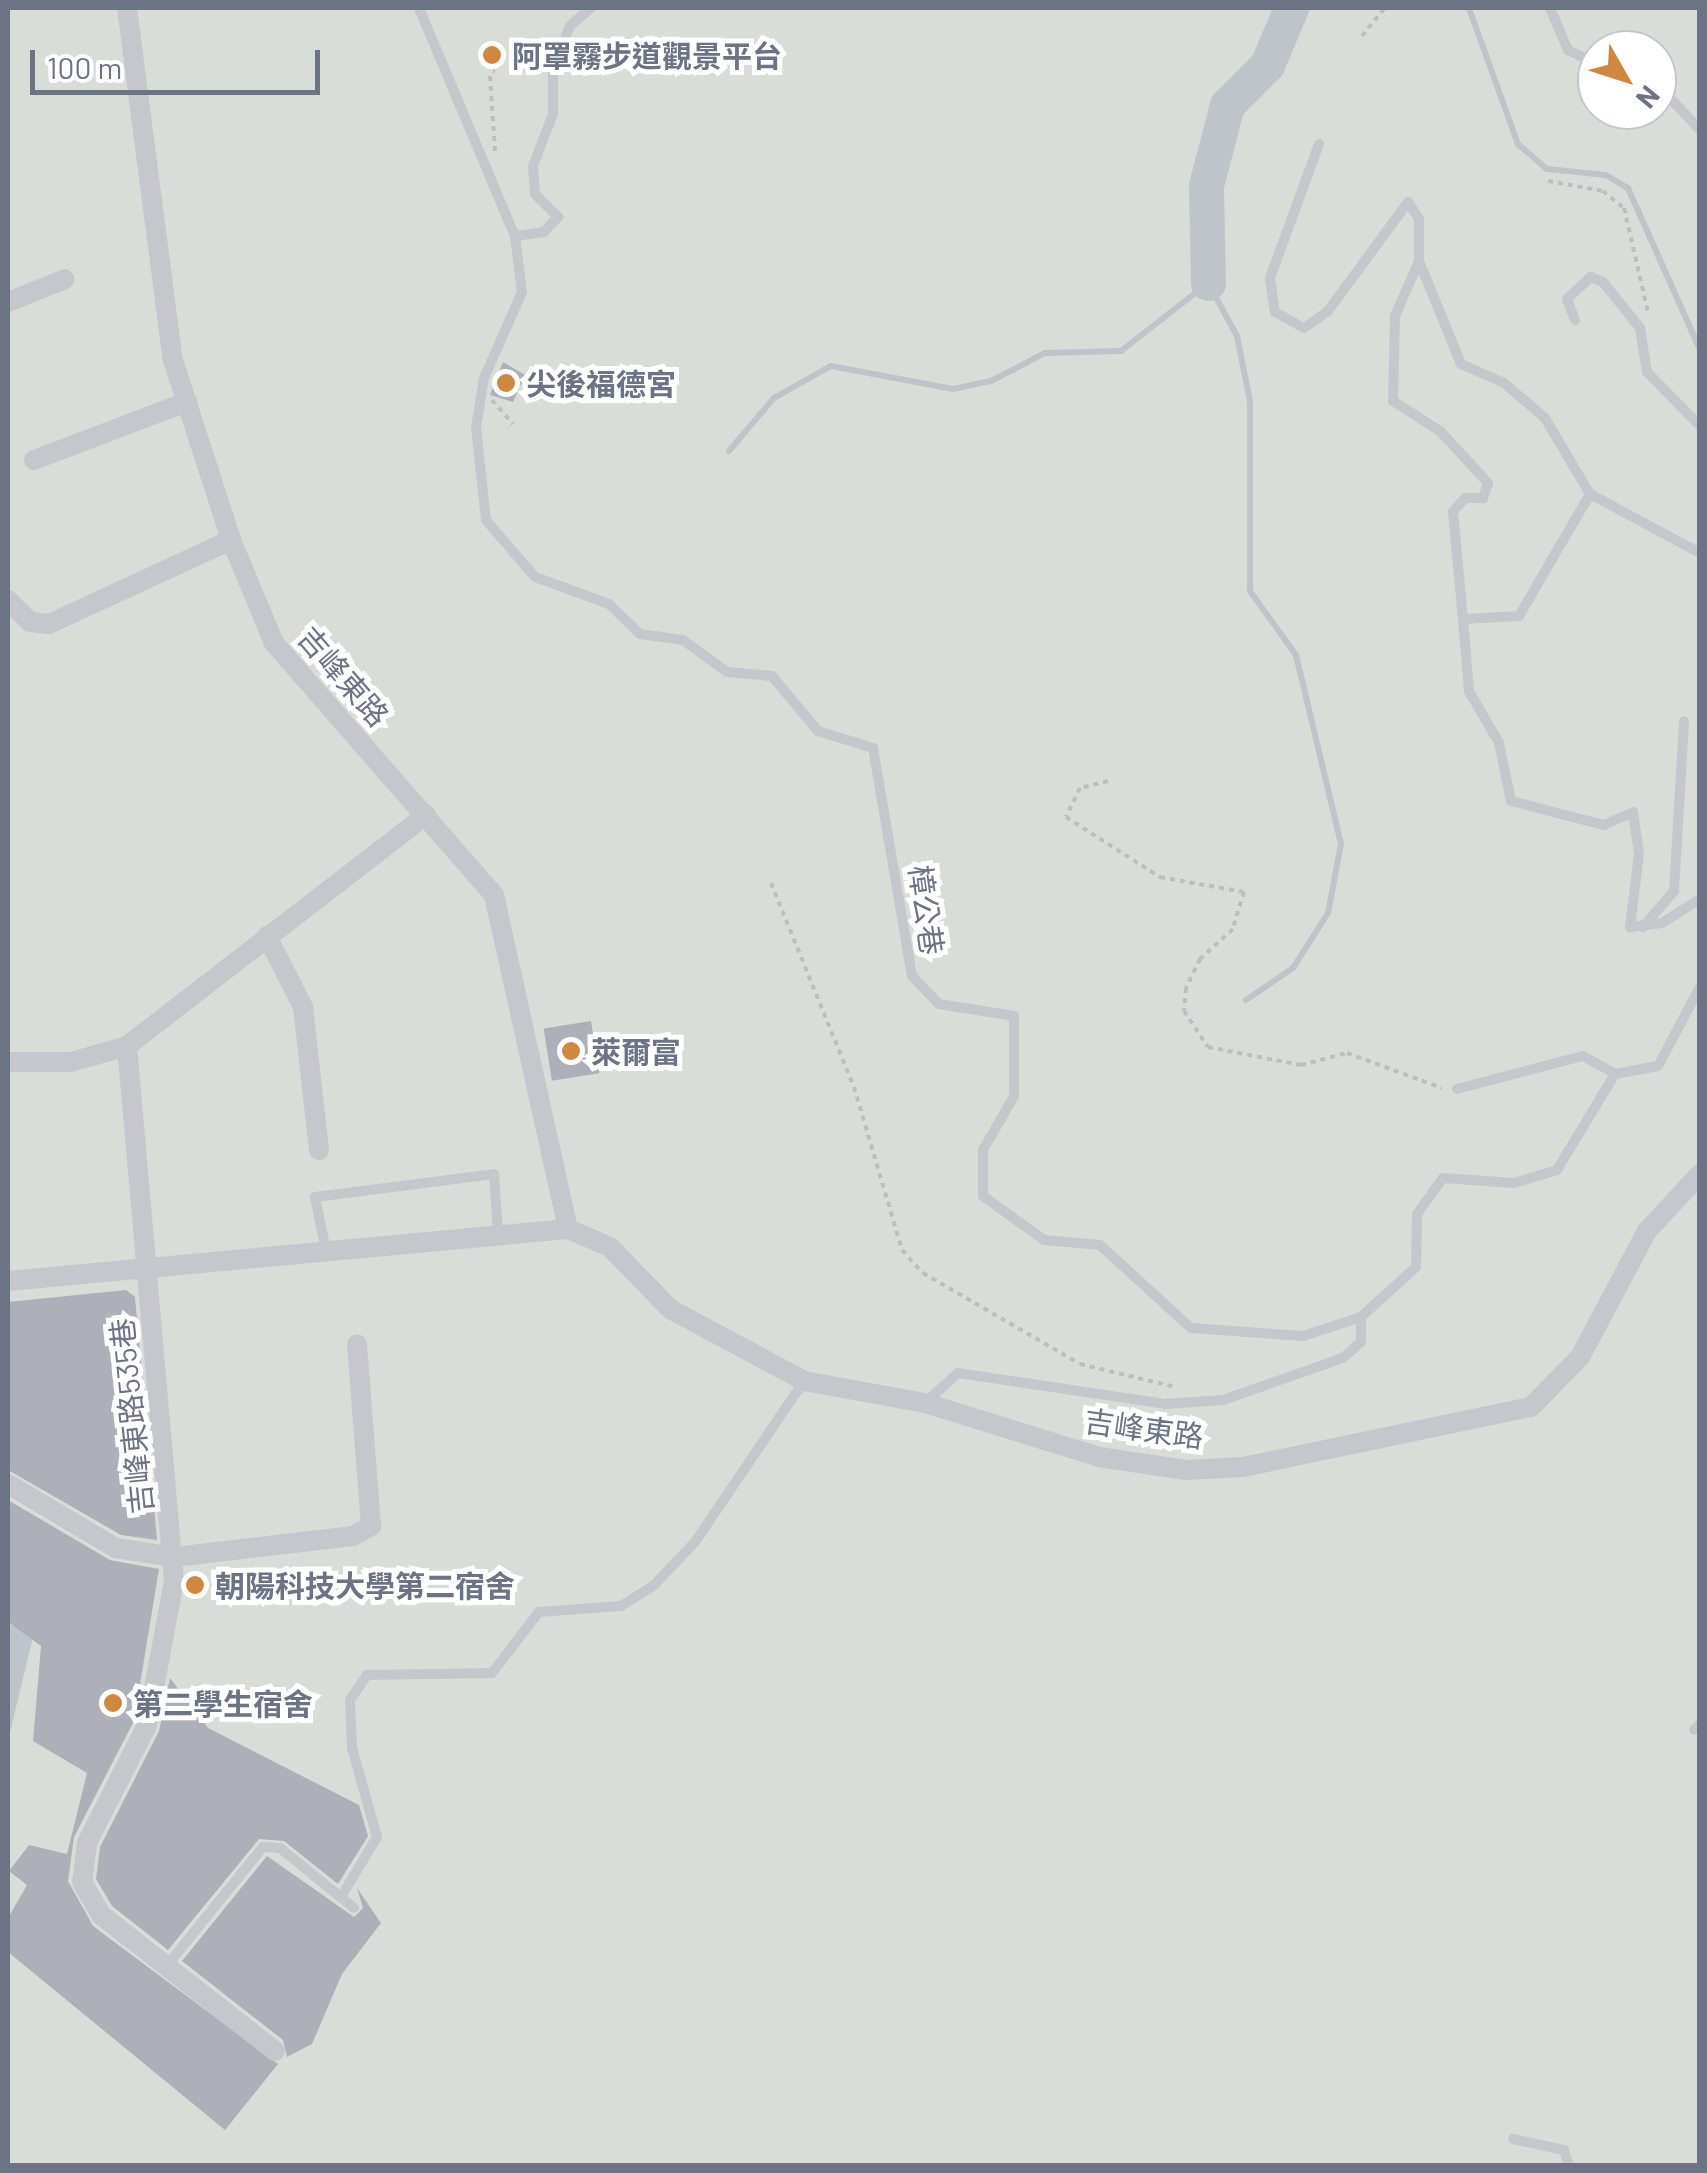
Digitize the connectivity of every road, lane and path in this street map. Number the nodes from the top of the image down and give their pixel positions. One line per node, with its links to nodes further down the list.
1 (127, 8): 22 (street, 吉峰東路)
2 (420, 8): 14 (lane)
3 (592, 8): 16 (lane)
4 (828, 8): 5 (path)
5 (840, 8)
6 (1385, 8): 8 (path)
7 (1550, 8): 9 (lane)
8 (1362, 36)
9 (1577, 54)
10 (493, 73): 14 (path)
11 (1677, 105): 12 (lane)
12 (1700, 130)
13 (1319, 144): 17 (lane)
14 (495, 176): 16 (lane)
15 (1548, 181): 21 (path)
16 (516, 236): 51 (lane, 樟公巷)
17 (1419, 261): 27 (lane); 31 (lane)
18 (65, 280): 19 (street)
19 (8, 302)
20 (1576, 320): 21 (lane)
21 (1640, 328): 25 (lane)
22 (187, 402): 26 (street); 28 (street, 吉峰東路)
23 (487, 411): 24 (path)
24 (513, 424)
25 (1700, 426)
26 (34, 460)
27 (1590, 494): 29 (lane); 31 (lane)
28 (230, 540): 30 (street); 34 (street, 吉峰東路)
29 (1700, 552)
30 (8, 600)
31 (1463, 619): 37 (lane)
32 (1684, 720): 37 (lane)
33 (1108, 781): 43 (path)
34 (426, 815): 38 (street); 46 (street, 吉峰東路)
35 (771, 884): 54 (path)
36 (1700, 899): 37 (lane)
37 (1642, 928)
38 (267, 936): 40 (street); 44 (street)
39 (1700, 986): 42 (lane)
40 (127, 1046): 41 (street); 49 (street, 吉峰東路535巷)
41 (8, 1062)
42 (1615, 1074): 43 (lane); 51 (lane, 樟公巷)
43 (1457, 1089)
44 (319, 1150)
45 (1700, 1174): 55 (street, 吉峰東路)
46 (568, 1229): 47 (street, 吉峰東路); 53 (street, 吉峰東路)
47 (498, 1233): 48 (street, 吉峰東路); 48 (lane)
48 (326, 1251): 49 (street, 吉峰東路)
49 (147, 1270): 50 (street, 吉峰東路); 57 (street, 吉峰東路535巷)
50 (8, 1282)
51 (1362, 1317): 55 (lane)
52 (357, 1346): 57 (street)
53 (804, 1381): 55 (street, 吉峰東路); 58 (lane)
54 (1187, 1390)
55 (924, 1403)
56 (8, 1484): 57 (street)
57 (174, 1557): 60 (street, 吉峰東路535巷)
58 (341, 1897): 59 (lane); 60 (lane)
59 (354, 1908)
60 (169, 1962): 61 (street, 吉峰東路535巷)
61 (275, 2051)
62 (1512, 2139): 63 (lane)
63 (1569, 2166)

